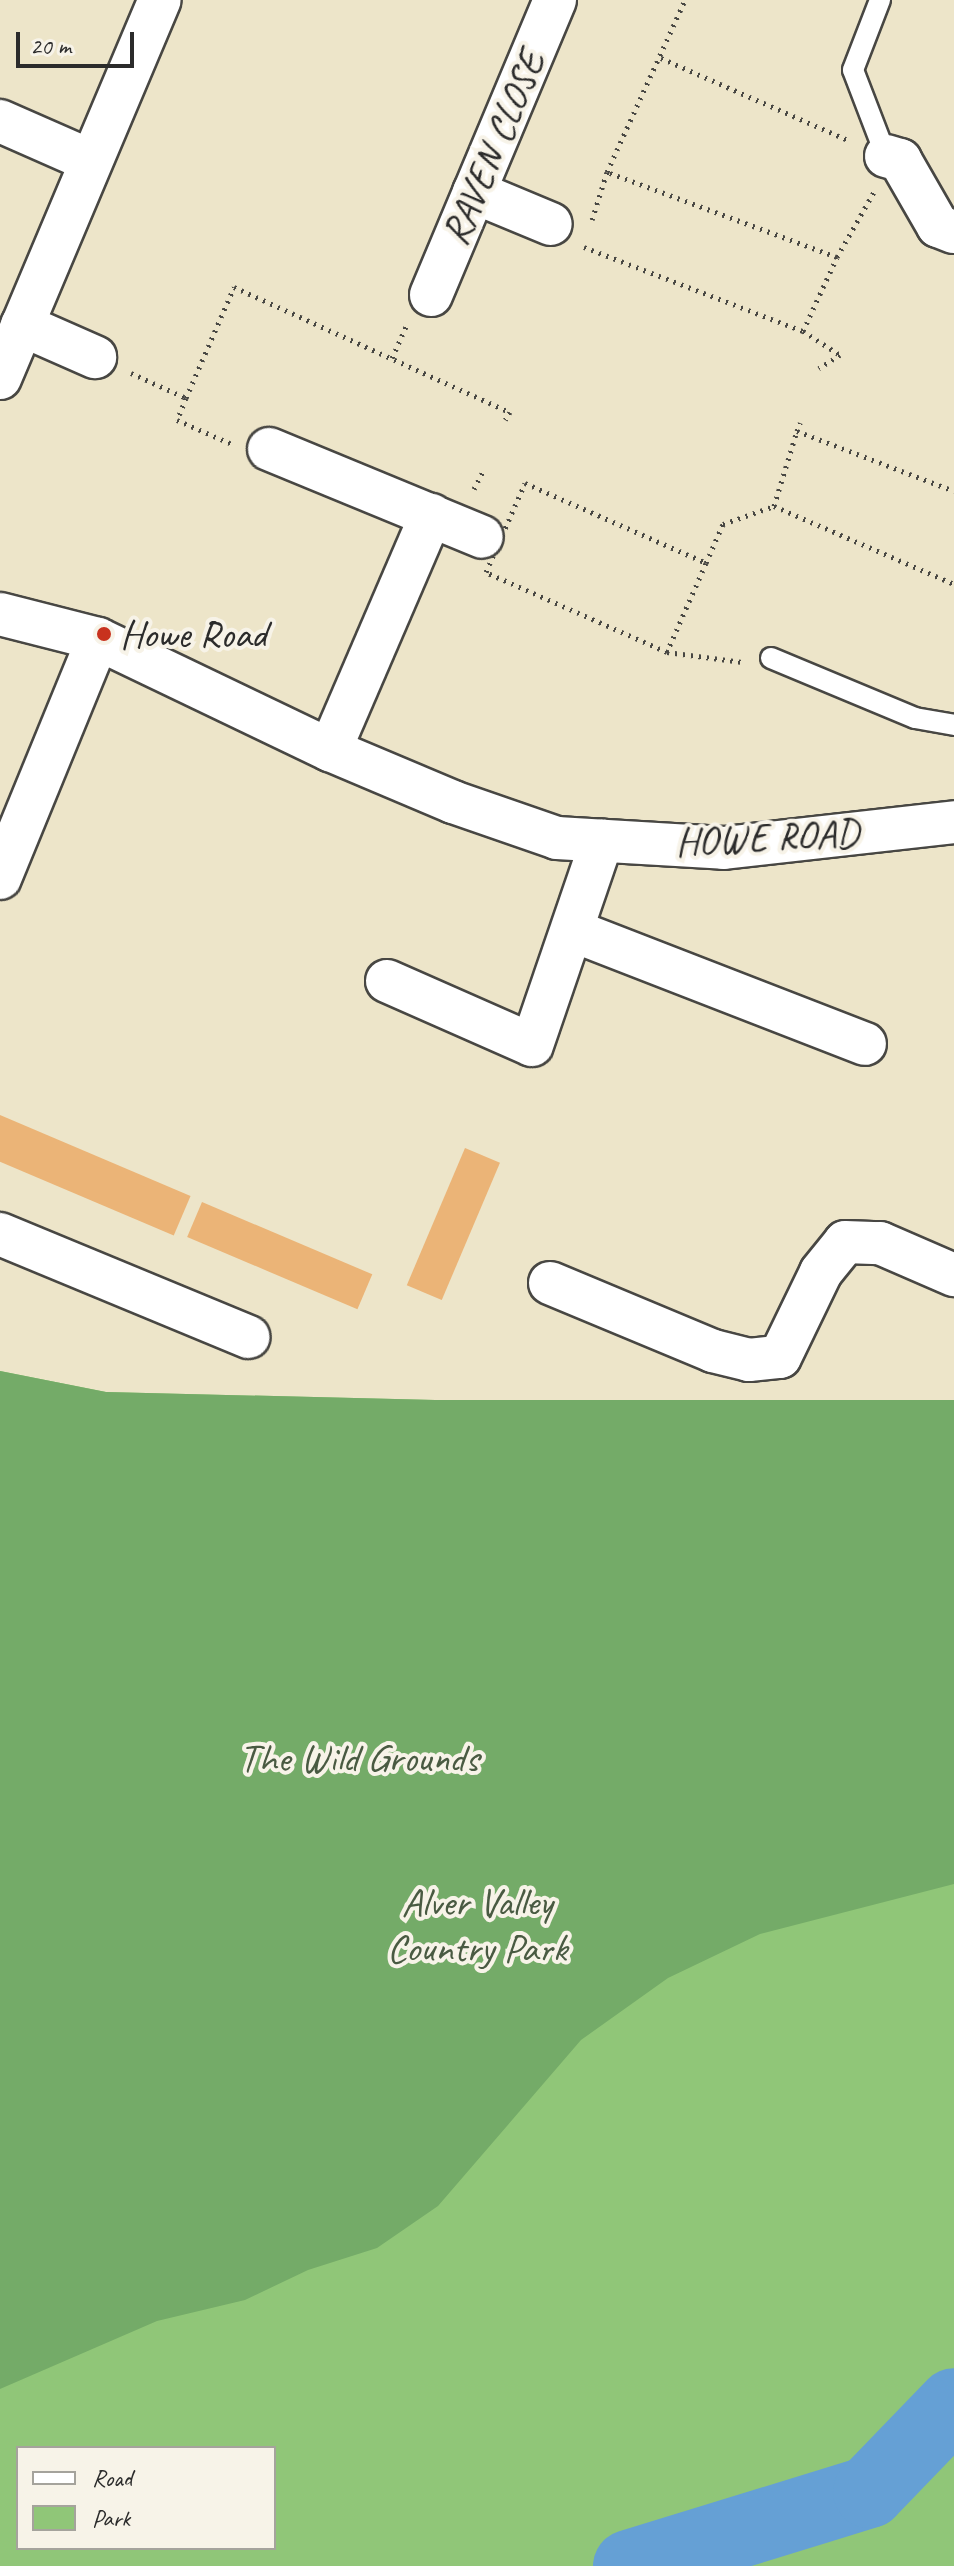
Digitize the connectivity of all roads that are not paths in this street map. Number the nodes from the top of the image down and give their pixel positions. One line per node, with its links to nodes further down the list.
1 (160, 0): 6 (street)
2 (555, 0): 7 (street, RAVEN CLOSE)
3 (880, 0): 5 (lane)
4 (0, 121): 6 (street)
5 (893, 158): 9 (street)
6 (89, 160): 11 (street)
7 (474, 192): 8 (street); 10 (street, RAVEN CLOSE)
8 (551, 224)
9 (954, 232)
10 (431, 295)
11 (22, 325): 12 (street); 13 (street)
12 (95, 357)
13 (0, 378)
14 (269, 449): 15 (street)
15 (431, 515): 16 (street); 21 (street)
16 (482, 537)
17 (0, 614): 18 (street, HOWE ROAD)
18 (98, 639): 21 (street, HOWE ROAD); 23 (street)
19 (771, 658): 20 (lane)
20 (954, 725)
21 (330, 750): 24 (street, HOWE ROAD)
22 (954, 822): 24 (street, HOWE ROAD)
23 (8, 836): 25 (street)
24 (602, 841): 26 (street)
25 (0, 878)
26 (574, 931): 27 (street); 28 (street)
27 (387, 981)
28 (865, 1044)
29 (0, 1234): 32 (street)
30 (954, 1275): 31 (street)
31 (550, 1283)
32 (249, 1337)

